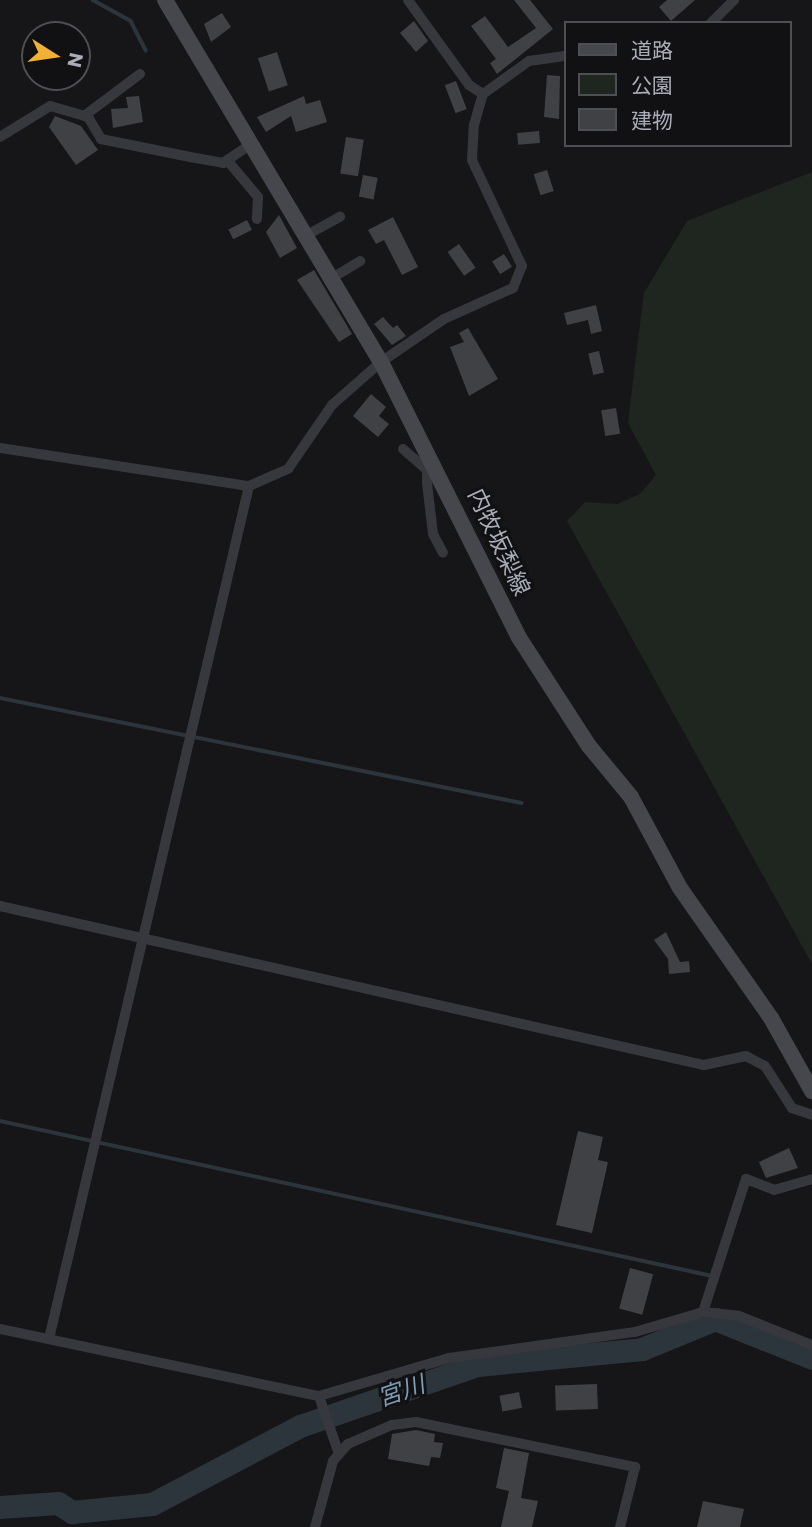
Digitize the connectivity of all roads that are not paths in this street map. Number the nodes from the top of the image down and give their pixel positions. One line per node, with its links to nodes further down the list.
1 (165, 0): 10 (main road, 内牧坂梨線)
2 (408, 0): 7 (street)
3 (734, 0): 4 (street)
4 (713, 21)
5 (564, 56): 7 (street)
6 (140, 74): 8 (street)
7 (483, 94): 17 (street)
8 (84, 116): 9 (street); 11 (street)
9 (0, 137)
10 (253, 143): 11 (street); 14 (main road, 内牧坂梨線)
11 (228, 160): 13 (street)
12 (340, 217): 14 (street)
13 (257, 219)
14 (307, 235): 16 (main road, 内牧坂梨線)
15 (360, 261): 16 (street)
16 (332, 278): 17 (main road, 内牧坂梨線)
17 (382, 362): 20 (main road, 内牧坂梨線); 21 (street)
18 (0, 447): 21 (street)
19 (403, 449): 20 (street)
20 (432, 467): 22 (street); 25 (main road, 内牧坂梨線)
21 (249, 486): 24 (street)
22 (443, 553)
23 (0, 906): 24 (street)
24 (144, 937): 26 (street); 30 (street)
25 (812, 1091)
26 (812, 1115)
27 (812, 1179): 28 (street)
28 (703, 1312): 31 (street); 32 (street)
29 (0, 1329): 30 (street)
30 (49, 1339): 32 (street)
31 (812, 1345)
32 (320, 1398): 33 (street)
33 (337, 1453): 34 (street); 35 (street)
34 (315, 1527)
35 (620, 1527)

